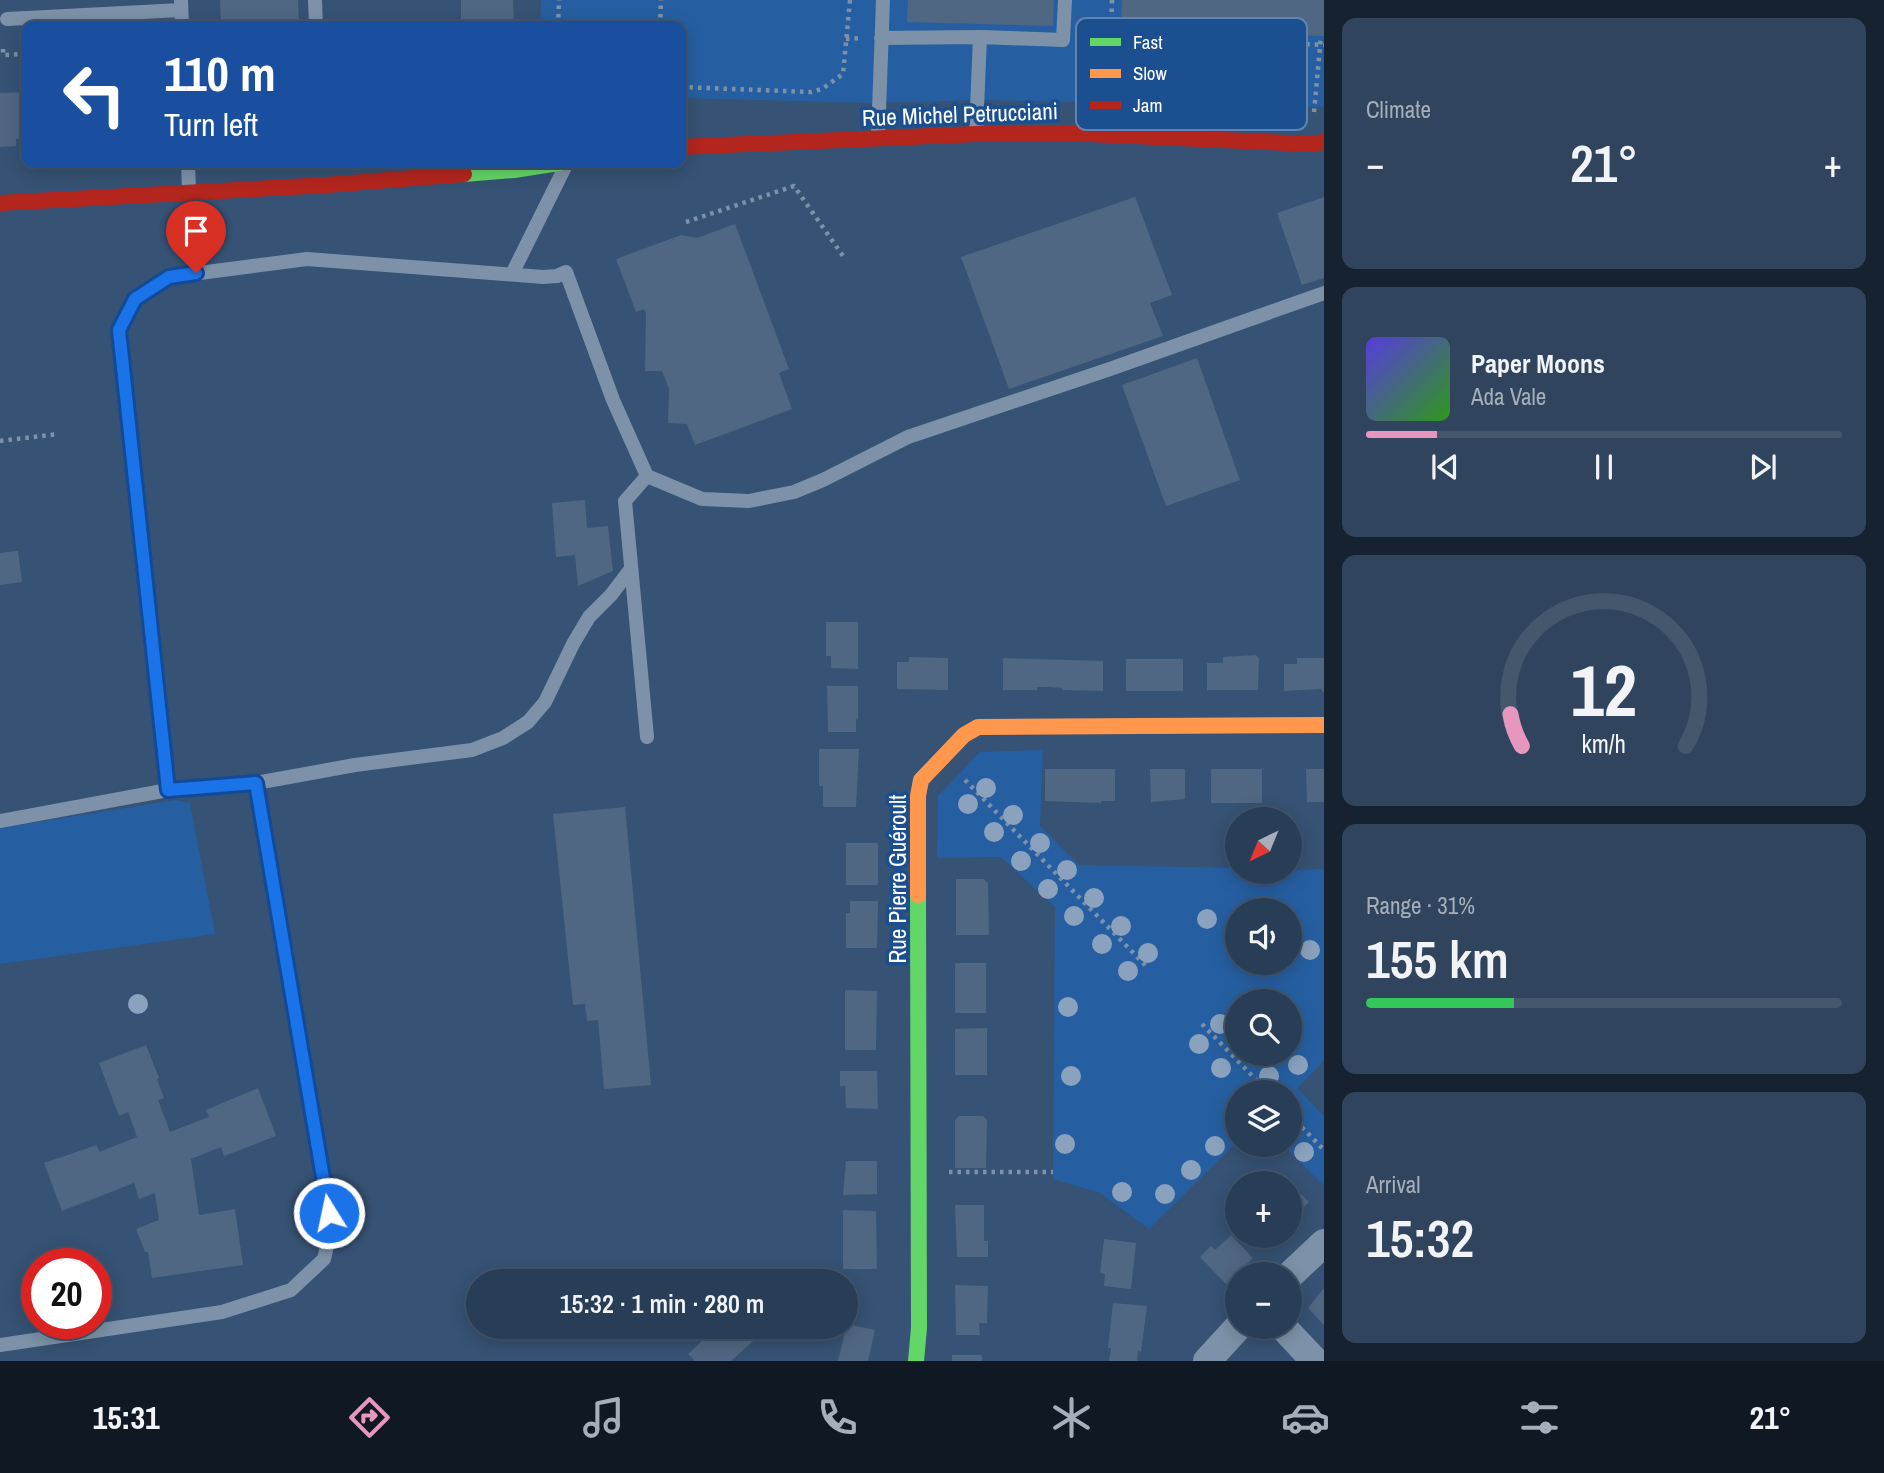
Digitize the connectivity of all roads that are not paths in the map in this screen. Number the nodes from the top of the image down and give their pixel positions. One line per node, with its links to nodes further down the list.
1 (315, 0): 6 (lane)
2 (883, 0): 8 (lane)
3 (1065, 0): 7 (lane)
4 (181, 5): 5 (lane)
5 (6, 19)
6 (316, 21)
7 (980, 37): 8 (lane); 9 (lane)
8 (881, 38): 10 (lane)
9 (976, 134): 10 (street, Rue Michel Petrucciani); 11 (street, Rue Michel Petrucciani)
10 (878, 139): 12 (street, Rue Michel Petrucciani)
11 (1317, 143)
12 (686, 147)
13 (188, 168): 16 (lane)
14 (527, 168): 16 (street)
15 (565, 168): 18 (lane)
16 (189, 191): 17 (street)
17 (0, 203)
18 (512, 274): 20 (lane); 25 (lane)
19 (1324, 293): 20 (lane)
20 (647, 476): 21 (lane)
21 (630, 570): 23 (lane); 24 (lane)
22 (1324, 725): 32 (street, Rue Pierre Guéroult)
23 (647, 737)
24 (256, 783): 25 (lane); 31 (lane)
25 (168, 790): 26 (lane)
26 (0, 821)
27 (1324, 1243): 28 (street)
28 (1302, 1264)
29 (1227, 1339): 33 (street)
30 (1294, 1339): 34 (street)
31 (0, 1345)
32 (916, 1361)
33 (1207, 1361)
34 (1315, 1361)

